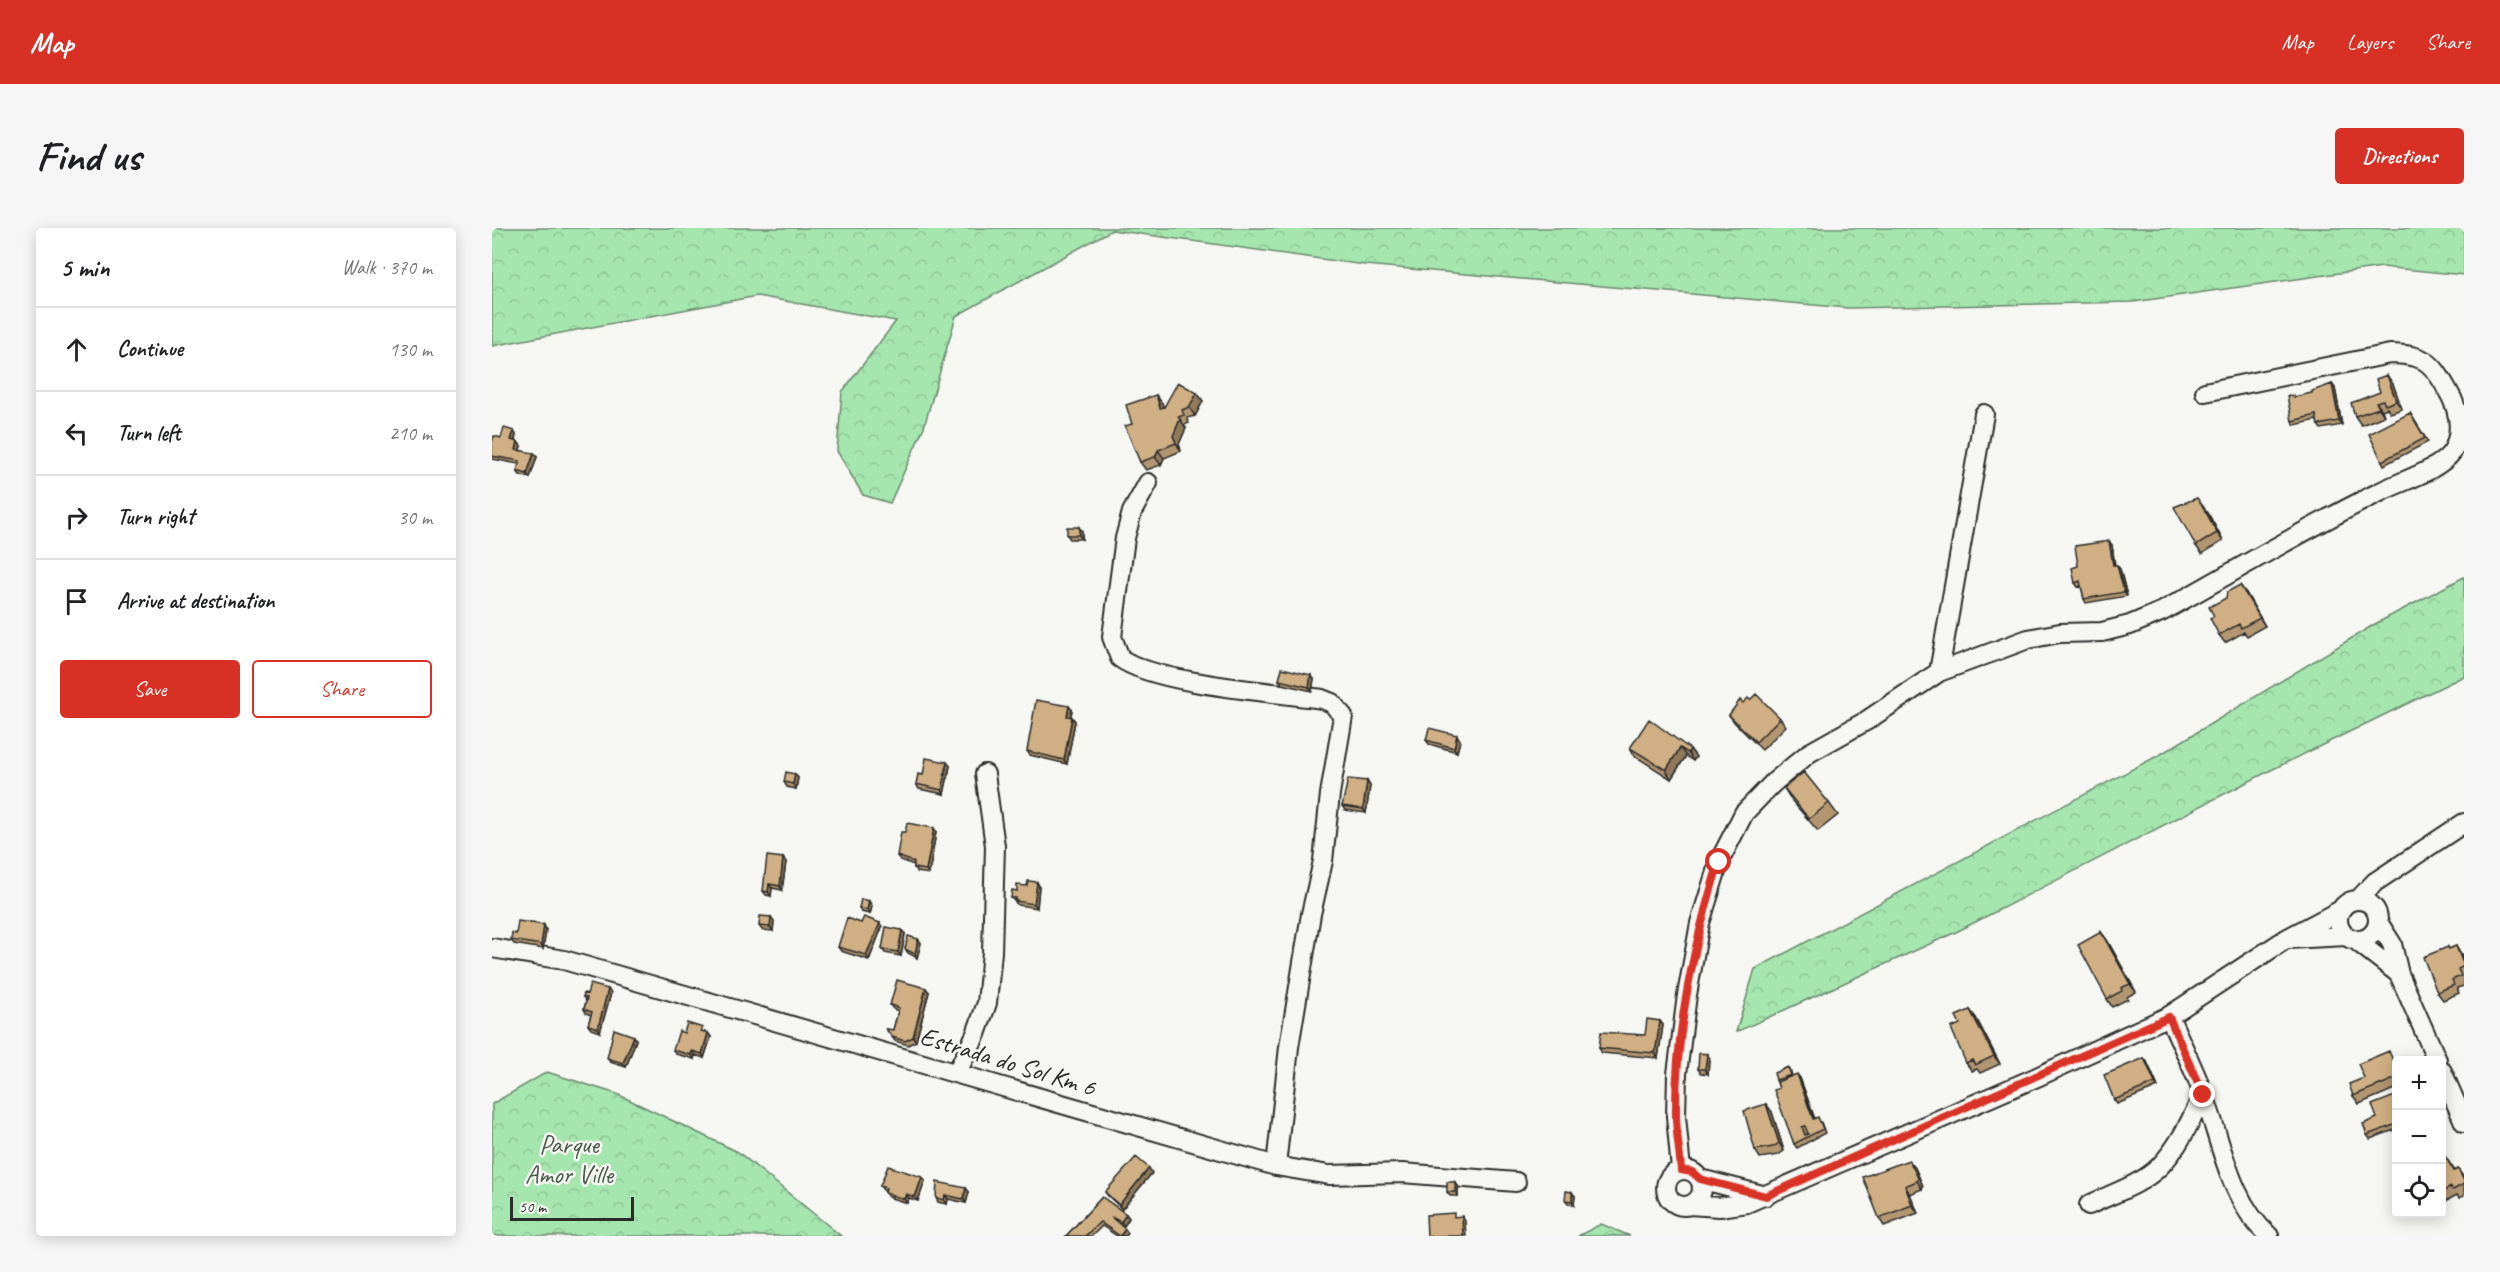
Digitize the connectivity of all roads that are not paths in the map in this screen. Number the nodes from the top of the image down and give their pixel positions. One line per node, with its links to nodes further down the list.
1 (2205, 392): 4 (street)
2 (1984, 414): 4 (street)
3 (1148, 483): 21 (street)
4 (1939, 672): 22 (street)
5 (985, 774): 17 (street)
6 (2464, 823): 7 (street)
7 (2384, 876): 8 (street); 10 (street)
8 (2359, 899): 9 (street); 10 (street)
9 (2339, 911): 11 (street); 12 (street)
10 (2377, 917): 11 (street); 14 (street)
11 (2350, 938): 12 (street); 14 (street)
12 (2286, 939): 15 (street)
13 (492, 948): 17 (street, Estrada do Sol Km 6)
14 (2399, 974): 16 (street)
15 (2169, 1017): 19 (street); 25 (street)
16 (2435, 1056)
17 (957, 1072): 21 (street, Estrada do Sol Km 6)
18 (2446, 1080): 20 (street)
19 (2203, 1095): 27 (street); 28 (street)
20 (2464, 1122)
21 (1276, 1166): 24 (street, Estrada do Sol Km 6)
22 (1681, 1170): 23 (street); 26 (street)
23 (1700, 1179): 25 (street); 26 (street)
24 (1516, 1182)
25 (1766, 1196): 26 (street)
26 (1689, 1205)
27 (2089, 1206)
28 (2269, 1236)

